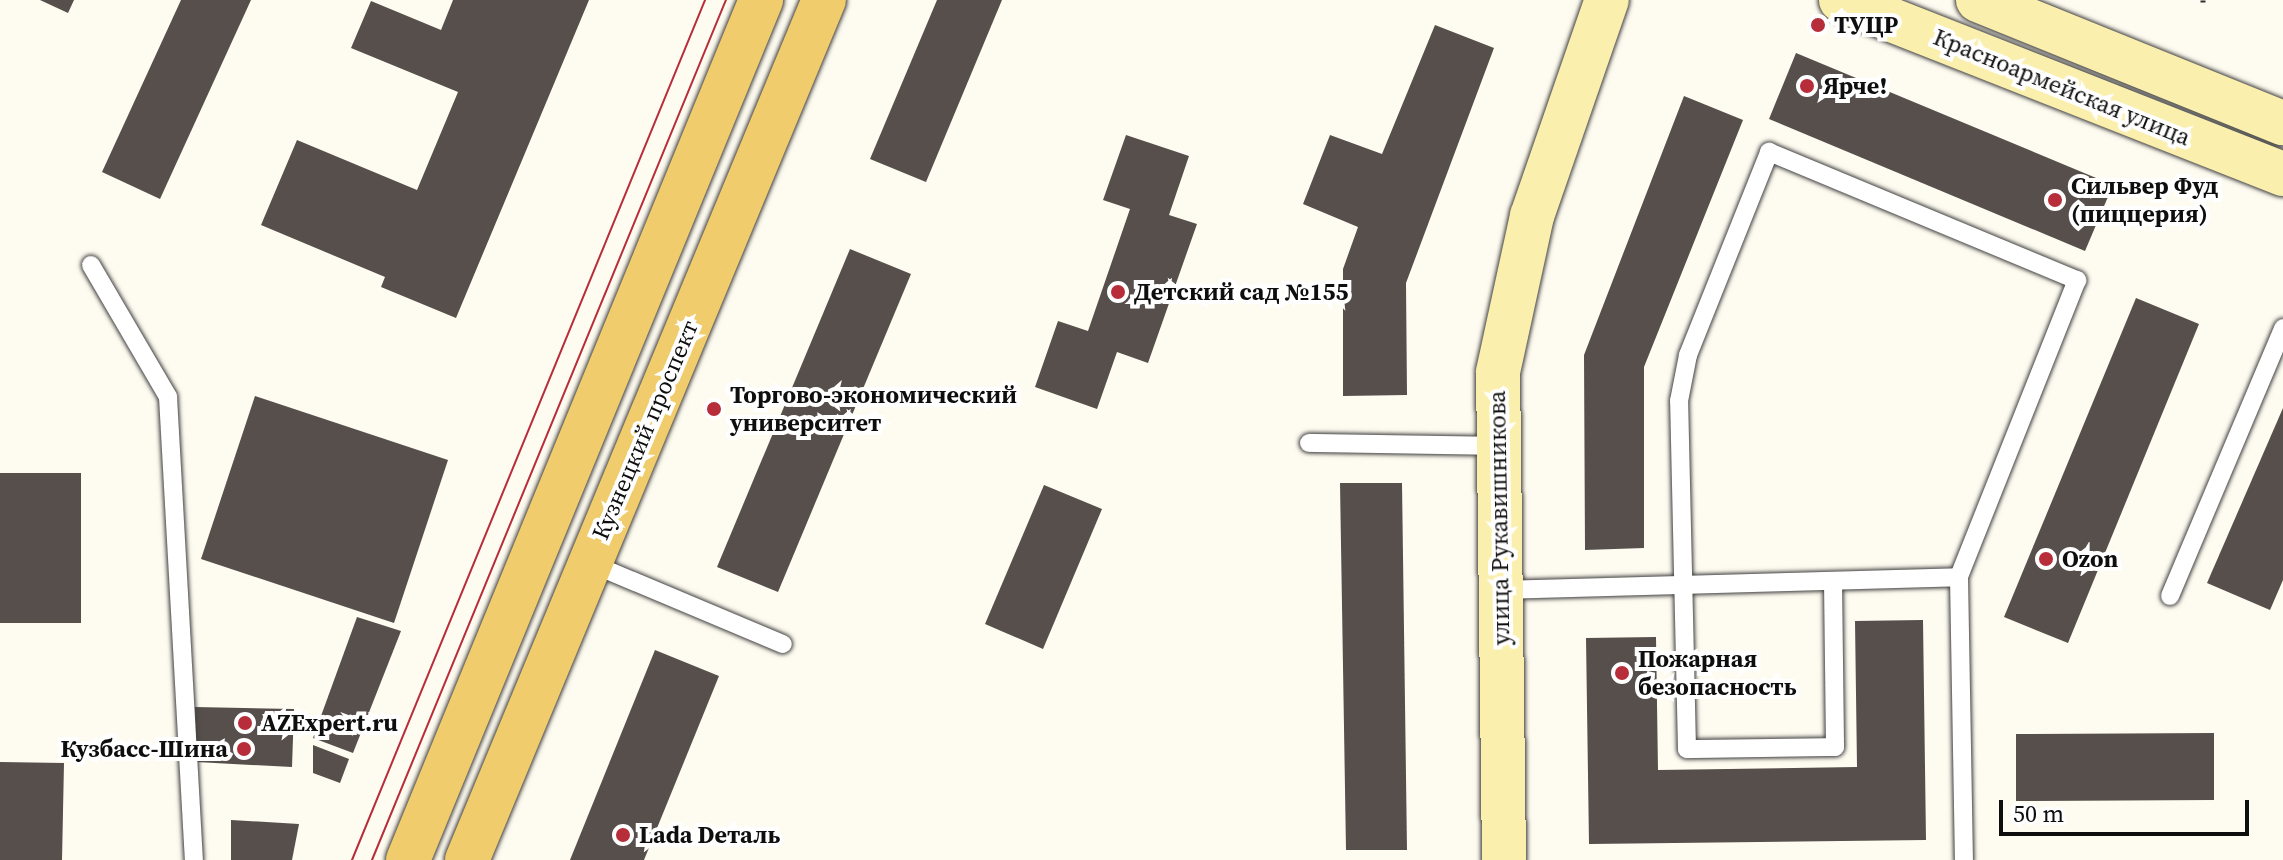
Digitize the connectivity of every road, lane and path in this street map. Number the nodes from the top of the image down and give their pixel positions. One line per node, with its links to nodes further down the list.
1 (761, 0): 20 (main road)
2 (824, 0): 12 (main road, Кузнецкий проспект)
3 (1607, 0): 11 (street, улица Рукавишникова)
4 (1841, 0): 7 (street, Красноармейская улица)
5 (1978, 0): 6 (street, Красноармейская улица)
6 (2283, 123)
7 (2283, 174)
8 (91, 265): 19 (lane)
9 (2283, 328): 17 (lane)
10 (1309, 443): 11 (lane)
11 (1495, 446): 16 (street, улица Рукавишникова)
12 (589, 563): 18 (lane); 21 (main road, Кузнецкий проспект)
13 (1959, 577): 14 (lane); 15 (lane); 23 (lane)
14 (1833, 581): 15 (lane); 15 (lane)
15 (1684, 586): 16 (lane)
16 (1500, 590): 22 (street, улица Рукавишникова)
17 (2170, 596)
18 (783, 644)
19 (194, 860)
20 (408, 860)
21 (467, 860)
22 (1504, 860)
23 (1964, 860)

